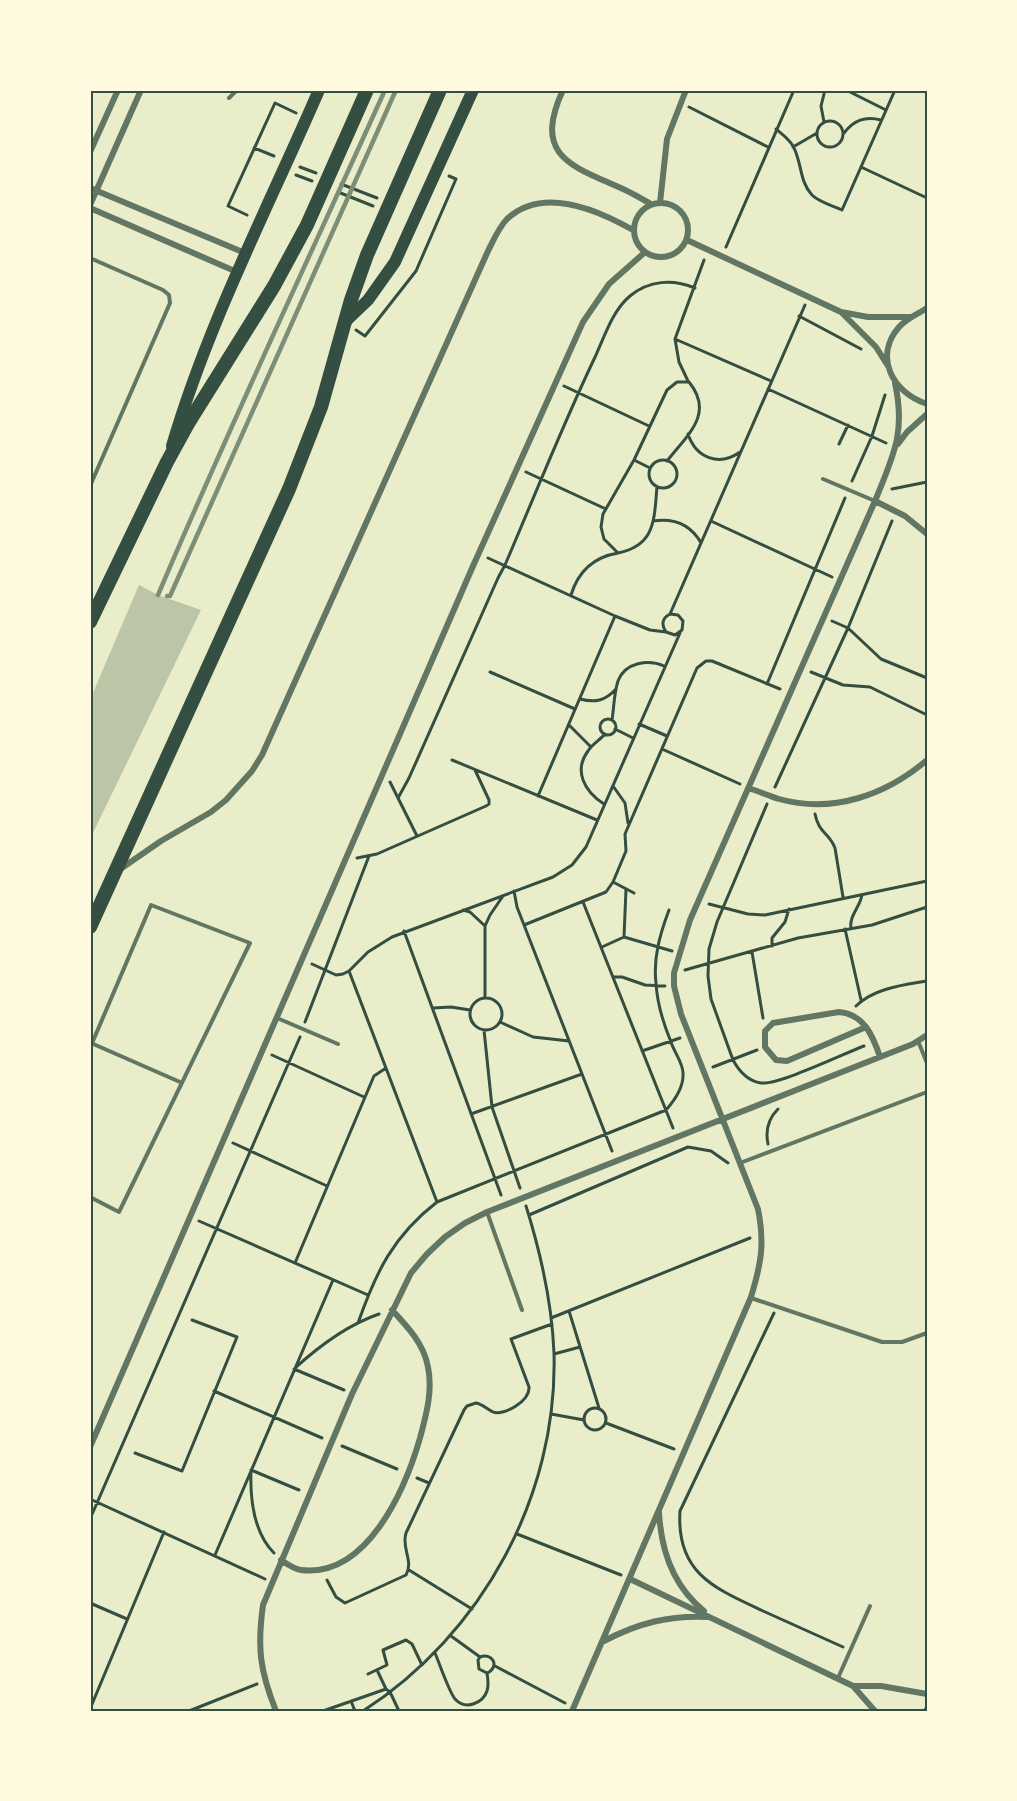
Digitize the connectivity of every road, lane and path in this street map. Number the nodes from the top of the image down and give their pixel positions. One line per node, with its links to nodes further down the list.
1 (118, 90): 26 (street)
2 (141, 90): 34 (street)
3 (237, 90): 14 (lane)
4 (319, 90): 17 (main road)
5 (367, 90): 32 (highway)
6 (440, 90): 38 (highway)
7 (473, 90): 55 (main road)
8 (563, 90): 37 (street)
9 (686, 90): 15 (street)
10 (794, 90): 20 (path)
11 (825, 90): 19 (path)
12 (895, 90): 16 (path)
13 (849, 91): 16 (path)
14 (229, 98)
15 (681, 103): 23 (path); 36 (street)
16 (886, 110): 18 (path)
17 (307, 118): 25 (path); 30 (main road)
18 (882, 120): 22 (path); 29 (path)
19 (824, 122): 21 (path); 22 (path)
20 (776, 129): 23 (path); 24 (path)
21 (817, 133): 22 (path); 24 (path)
22 (843, 133)
23 (768, 147): 46 (path)
24 (793, 147): 29 (path)
25 (254, 148): 27 (path); 40 (path)
26 (90, 152)
27 (276, 157)
28 (297, 166): 32 (path)
29 (861, 166): 35 (path)
30 (283, 170): 32 (path); 40 (main road)
31 (456, 179): 55 (path)
32 (321, 180): 38 (path); 74 (highway)
33 (340, 183): 38 (path)
34 (93, 189): 39 (street); 44 (street)
35 (927, 198)
36 (660, 203): 37 (street); 42 (street)
37 (651, 204): 41 (street)
38 (385, 206): 55 (highway)
39 (90, 207): 49 (street)
40 (260, 221): 44 (main road)
41 (633, 230): 45 (street); 137 (street)
42 (687, 240): 43 (street); 45 (street)
43 (707, 250): 46 (street); 50 (path)
44 (246, 253): 49 (main road)
45 (644, 253): 59 (street)
46 (722, 257): 51 (street)
47 (92, 259): 48 (lane); 80 (lane)
48 (90, 266)
49 (237, 273): 74 (main road)
50 (695, 288): 56 (path); 63 (path)
51 (808, 298): 53 (street); 58 (path)
52 (925, 311): 54 (street)
53 (841, 312): 54 (street); 57 (street)
54 (910, 317): 57 (street)
55 (345, 322): 137 (highway)
56 (675, 339): 58 (path); 60 (path)
57 (888, 366): 61 (street)
58 (771, 381): 62 (path)
59 (556, 382): 63 (path); 75 (street)
60 (689, 382): 67 (path); 68 (path)
61 (895, 383): 64 (street); 70 (street)
62 (768, 389): 66 (path); 71 (path)
63 (578, 392): 67 (path); 77 (path)
64 (927, 404)
65 (927, 414): 70 (street)
66 (848, 425): 69 (path); 70 (path)
67 (649, 426): 72 (path)
68 (688, 434): 71 (path); 73 (path)
69 (839, 444)
70 (896, 447): 82 (street)
71 (741, 452): 86 (path)
72 (634, 459): 76 (path); 84 (path)
73 (667, 461): 76 (path); 81 (path)
74 (167, 462): 98 (highway)
75 (517, 468): 77 (path); 90 (street)
76 (650, 468): 81 (path)
77 (542, 479): 84 (path); 92 (path)
78 (823, 479): 83 (lane)
79 (927, 482): 82 (path)
80 (90, 486)
81 (657, 487): 87 (path)
82 (879, 491): 83 (street)
83 (875, 501): 85 (street); 93 (street)
84 (606, 509): 91 (path)
85 (896, 512): 88 (street); 99 (path)
86 (711, 520): 89 (path); 93 (path)
87 (653, 521): 89 (path); 91 (path)
88 (927, 534)
89 (701, 543): 95 (path)
90 (478, 553): 92 (path); 123 (street)
91 (618, 553): 94 (path)
92 (505, 565): 94 (path); 129 (path)
93 (840, 580): 97 (street)
94 (571, 595): 96 (path)
95 (670, 614): 100 (path); 101 (path)
96 (615, 616): 100 (path); 109 (path)
97 (824, 616): 99 (path); 103 (street)
98 (90, 622)
99 (849, 628): 105 (path); 106 (path)
100 (666, 632): 101 (path)
101 (680, 633): 102 (path)
102 (664, 666): 107 (path); 113 (path)
103 (801, 668): 106 (path); 108 (street)
104 (490, 672): 110 (path)
105 (927, 678)
106 (826, 679): 111 (path); 128 (path)
107 (617, 688): 109 (path); 112 (path)
108 (790, 693): 117 (path); 126 (street)
109 (580, 699): 110 (path)
110 (575, 709): 114 (path)
111 (927, 715)
112 (612, 720): 115 (path); 116 (path)
113 (639, 724): 117 (path); 118 (path)
114 (568, 725): 119 (path); 127 (path)
115 (615, 729): 116 (path); 118 (path)
116 (605, 734): 119 (path)
117 (667, 736): 120 (path)
118 (633, 738): 125 (path)
119 (591, 747): 130 (path)
120 (662, 749): 126 (path); 133 (path)
121 (452, 760): 124 (path)
122 (927, 760): 131 (street)
123 (384, 770): 129 (path); 136 (street)
124 (475, 770): 127 (path); 134 (path)
125 (612, 785): 130 (path); 133 (path)
126 (748, 788): 128 (street); 146 (street)
127 (538, 796): 132 (path)
128 (771, 796): 131 (street); 149 (path)
129 (398, 798): 134 (path)
130 (604, 804): 132 (path)
131 (813, 804): 145 (path)
132 (597, 820): 141 (path)
133 (629, 825): 138 (path)
134 (417, 836): 135 (path)
135 (369, 856): 136 (path); 167 (path)
136 (346, 857): 165 (street)
137 (116, 872): 155 (highway)
138 (613, 882): 140 (path); 147 (path)
139 (927, 882): 144 (path)
140 (626, 889): 142 (path); 159 (path)
141 (514, 891): 143 (path); 153 (path)
142 (634, 893)
143 (504, 895): 151 (path); 154 (path)
144 (862, 895): 145 (path); 156 (path)
145 (843, 897): 150 (path)
146 (698, 901): 149 (path); 164 (street)
147 (583, 902): 153 (path); 161 (path)
148 (927, 907): 156 (path)
149 (723, 908): 150 (path); 166 (path)
150 (789, 909): 160 (path)
151 (462, 910): 154 (path); 158 (path)
152 (669, 910): 162 (path)
153 (524, 925): 187 (path)
154 (485, 926): 174 (path)
155 (90, 927)
156 (851, 928): 157 (path)
157 (845, 929): 160 (path); 175 (path)
158 (404, 931): 168 (path); 176 (path)
159 (624, 937): 161 (path); 162 (path)
160 (772, 946): 163 (path)
161 (602, 947): 170 (path)
162 (657, 947): 164 (path); 172 (path)
163 (752, 951): 166 (path); 184 (path)
164 (679, 953): 169 (street)
165 (302, 960): 167 (path); 179 (street)
166 (708, 964): 169 (path); 197 (path)
167 (325, 970): 168 (path); 182 (path)
168 (350, 971): 200 (path)
169 (674, 972): 173 (street)
170 (614, 977): 172 (path); 195 (path)
171 (927, 981): 175 (path)
172 (656, 986): 173 (path); 188 (path)
173 (674, 986): 185 (street)
174 (485, 998): 177 (path); 180 (path)
175 (861, 1001): 178 (path)
176 (433, 1008): 177 (path); 210 (path)
177 (470, 1010): 183 (path)
178 (850, 1013): 181 (street); 184 (street)
179 (277, 1017): 182 (lane); 194 (street)
180 (500, 1022): 183 (path); 187 (path)
181 (866, 1026): 189 (street); 193 (street)
182 (303, 1029): 191 (lane); 198 (path)
183 (484, 1030): 207 (path)
184 (765, 1031): 193 (street)
185 (689, 1035): 188 (path); 201 (street)
186 (927, 1036): 190 (street)
187 (569, 1041): 202 (path)
188 (670, 1041): 195 (path); 203 (path)
189 (874, 1041): 196 (street); 197 (path)
190 (918, 1041): 196 (street); 199 (lane)
191 (338, 1044)
192 (91, 1045): 204 (lane); 204 (lane)
193 (765, 1047): 197 (path)
194 (262, 1050): 198 (path); 214 (street)
195 (642, 1051): 209 (path)
196 (880, 1057): 211 (street)
197 (733, 1060): 201 (path)
198 (290, 1063): 206 (path); 215 (path)
199 (927, 1063)
200 (386, 1068): 206 (path); 225 (path)
201 (703, 1071): 203 (path); 211 (street)
202 (582, 1074): 207 (path); 212 (path)
203 (683, 1078): 209 (path)
204 (180, 1082): 223 (lane)
205 (927, 1092): 216 (lane)
206 (365, 1097): 222 (path)
207 (492, 1107): 210 (path); 220 (path)
208 (778, 1109): 216 (path)
209 (666, 1110): 212 (path); 213 (path)
210 (471, 1114): 221 (path)
211 (722, 1120): 213 (street); 218 (street)
212 (606, 1135): 217 (path); 220 (path)
213 (677, 1138): 217 (street)
214 (224, 1139): 215 (path); 229 (street)
215 (251, 1151): 222 (path); 230 (path)
216 (771, 1151): 218 (lane)
217 (616, 1162): 224 (street)
218 (740, 1162): 231 (street)
219 (730, 1165): 228 (path)
220 (515, 1172): 221 (path); 224 (path)
221 (495, 1179): 225 (path); 226 (path)
222 (327, 1185): 232 (path)
223 (90, 1197)
224 (524, 1198): 226 (street); 228 (path)
225 (437, 1202): 234 (path)
226 (505, 1205): 227 (street)
227 (487, 1212): 237 (street); 238 (lane)
228 (529, 1215): 240 (path)
229 (190, 1216): 230 (path); 253 (street)
230 (216, 1228): 232 (path); 259 (path)
231 (763, 1233): 235 (street); 239 (path)
232 (295, 1263): 233 (path)
233 (333, 1280): 234 (path); 247 (path)
234 (368, 1295): 242 (path)
235 (751, 1297): 236 (lane); 255 (street)
236 (777, 1306): 244 (lane); 277 (path)
237 (392, 1310): 242 (path); 248 (street); 266 (street)
238 (522, 1310)
239 (570, 1311): 240 (path); 245 (path)
240 (551, 1318): 243 (path)
241 (192, 1320): 254 (path)
242 (358, 1323): 247 (path)
243 (552, 1324): 246 (path); 267 (path)
244 (927, 1333)
245 (580, 1347): 246 (path); 249 (path)
246 (554, 1354): 250 (path)
247 (294, 1369): 248 (path); 256 (path)
248 (352, 1394): 257 (street)
249 (599, 1408): 251 (path); 252 (path)
250 (551, 1414): 251 (path); 263 (path)
251 (584, 1420): 252 (path)
252 (606, 1423): 255 (path)
253 (90, 1447)
254 (135, 1453)
255 (684, 1453): 260 (street)
256 (251, 1470): 257 (path); 264 (path); 265 (path)
257 (309, 1494): 265 (street)
258 (90, 1498): 259 (path)
259 (97, 1502): 261 (path); 262 (path)
260 (659, 1510): 268 (street); 273 (street)
261 (90, 1519)
262 (164, 1532): 264 (path); 274 (path)
263 (517, 1533): 268 (path); 272 (path)
264 (215, 1555): 269 (path)
265 (281, 1560): 266 (street); 269 (street)
266 (321, 1570): 267 (path)
267 (409, 1570): 272 (path)
268 (630, 1579): 273 (street); 276 (street)
269 (272, 1582): 286 (street)
270 (90, 1603): 274 (path)
271 (870, 1606): 277 (lane)
272 (472, 1609): 275 (path)
273 (711, 1617): 276 (street); 285 (street)
274 (127, 1619): 292 (path)
275 (451, 1636): 278 (path); 279 (path)
276 (604, 1641): 293 (street)
277 (851, 1651): 285 (lane)
278 (435, 1653): 280 (path); 283 (path)
279 (480, 1657): 281 (path); 283 (path)
280 (422, 1665): 282 (path); 289 (path)
281 (495, 1666): 283 (path); 293 (path)
282 (377, 1670): 284 (path); 288 (path)
283 (487, 1673)
284 (368, 1674)
285 (838, 1679): 287 (street)
286 (264, 1681): 294 (path); 295 (street)
287 (853, 1686): 290 (street); 300 (street)
288 (386, 1689): 289 (path); 291 (path)
289 (390, 1692): 298 (path); 299 (path)
290 (927, 1694)
291 (351, 1701): 296 (path); 297 (path)
292 (90, 1707)
293 (573, 1709)
294 (189, 1711)
295 (276, 1711)
296 (323, 1711)
297 (356, 1711)
298 (363, 1711)
299 (399, 1711)
300 (875, 1711)

